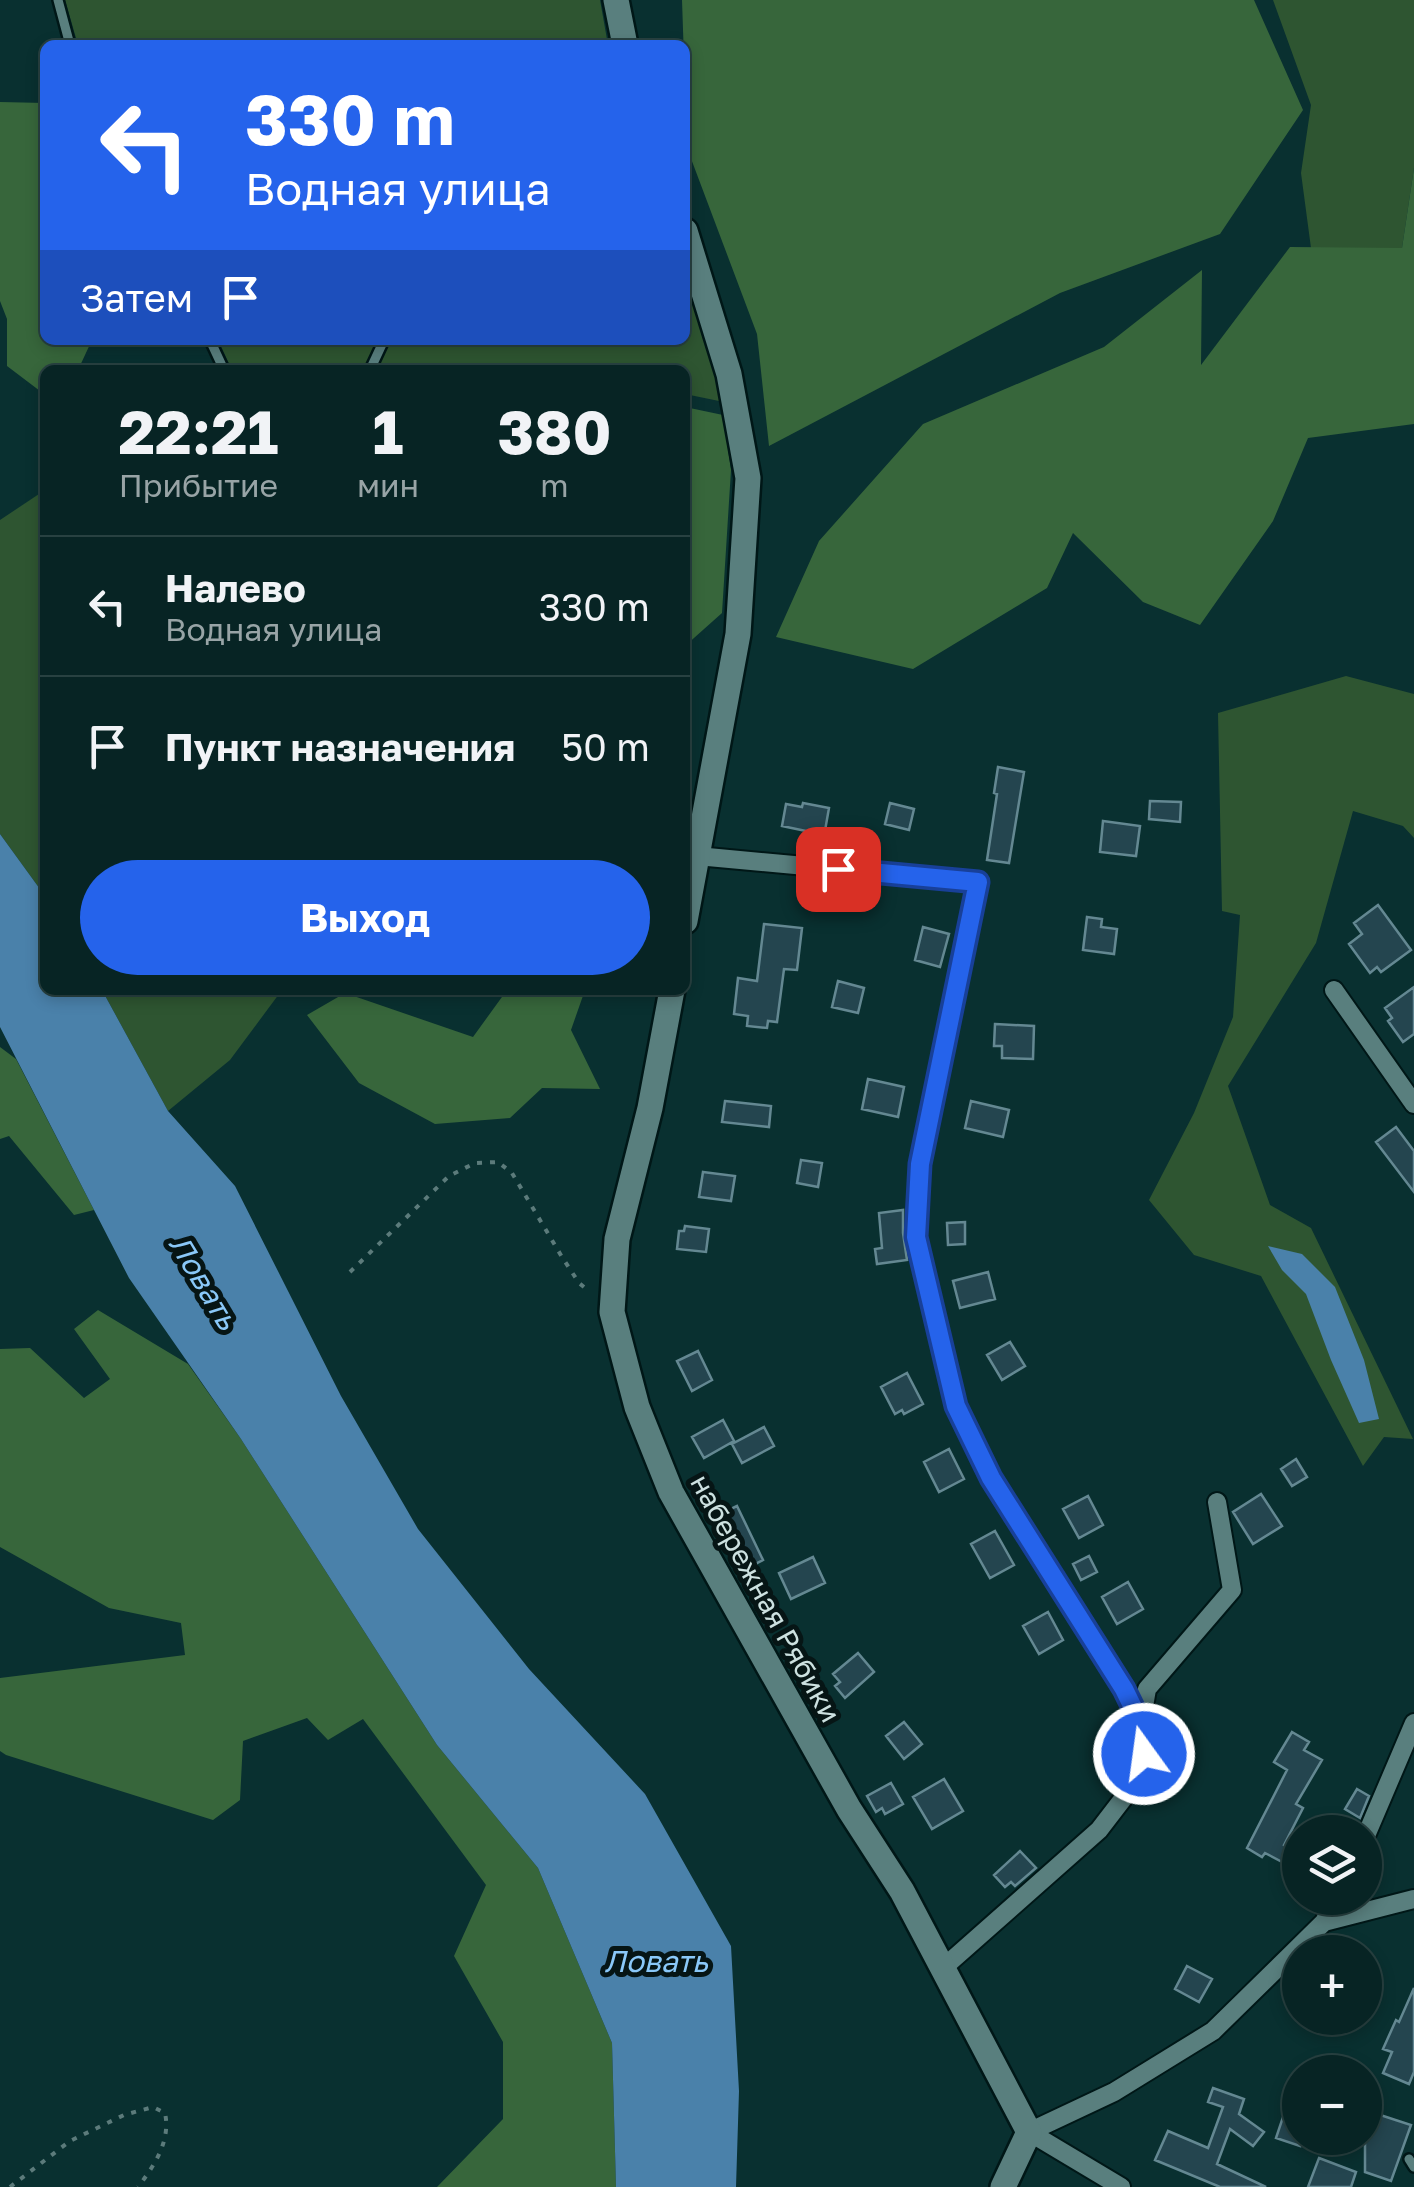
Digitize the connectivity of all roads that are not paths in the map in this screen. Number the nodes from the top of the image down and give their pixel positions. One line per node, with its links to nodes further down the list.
1 (58, 0): 3 (lane)
2 (616, 0): 4 (street)
3 (69, 40)
4 (624, 40)
5 (690, 247): 6 (street)
6 (697, 856): 7 (street); 13 (street)
7 (690, 894)
8 (1334, 990): 10 (street)
9 (671, 995): 18 (street, набережная Рябики)
10 (1414, 1104)
11 (1217, 1502): 13 (street)
12 (1414, 1723): 14 (street)
13 (1141, 1724): 18 (street)
14 (1375, 1815)
15 (1414, 1899): 17 (street)
16 (1328, 1915): 17 (street)
17 (1324, 1922): 19 (street)
18 (943, 1968): 19 (street, набережная Рябики)
19 (1029, 2132): 20 (street); 21 (street)
20 (1003, 2187)
21 (1121, 2187)

